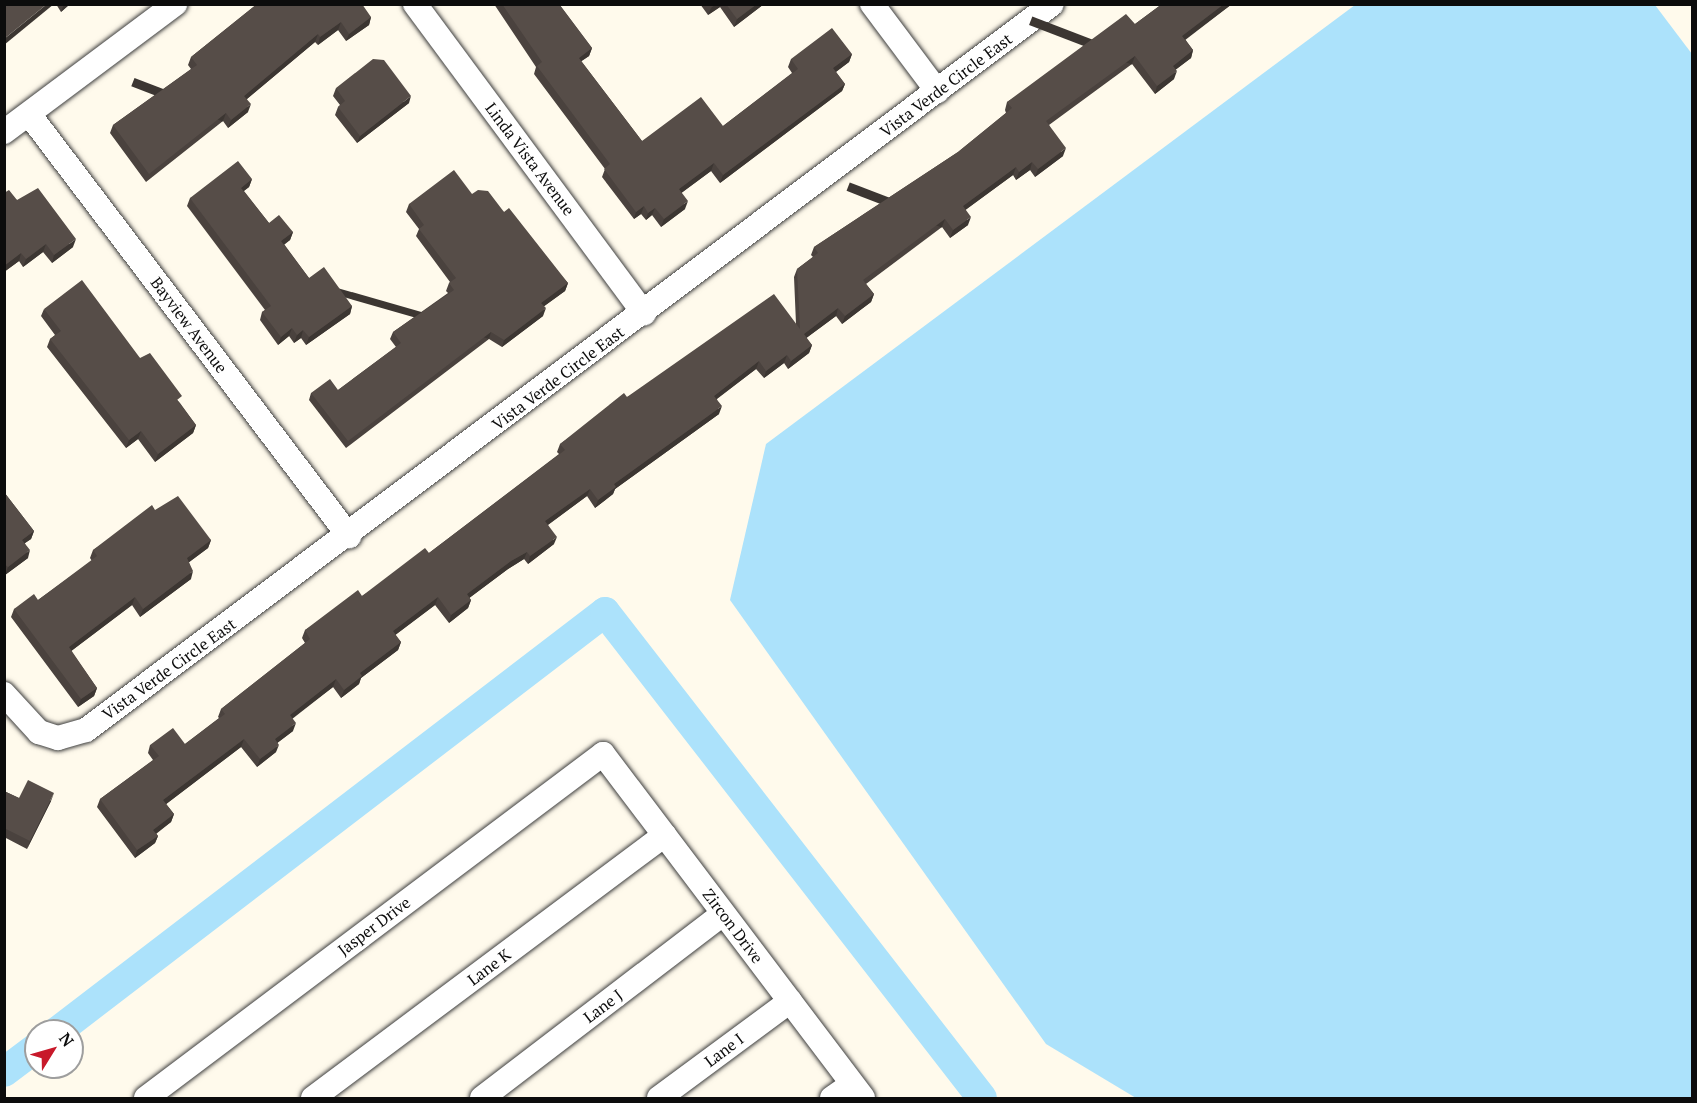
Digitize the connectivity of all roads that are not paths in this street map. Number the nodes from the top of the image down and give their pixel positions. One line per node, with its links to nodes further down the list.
1 (175, 4): 6 (street)
2 (415, 4): 8 (street, Linda Vista Avenue)
3 (872, 4): 5 (street)
4 (1052, 4): 5 (street, Vista Verde Circle East)
5 (938, 91): 8 (street, Vista Verde Circle East)
6 (29, 114): 7 (street); 9 (street, Bayview Avenue)
7 (4, 132)
8 (644, 313): 9 (street, Vista Verde Circle East)
9 (349, 536): 10 (street, Vista Verde Circle East)
10 (4, 694)
11 (603, 754): 12 (street, Zircon Drive); 16 (street, Jasper Drive)
12 (664, 835): 13 (street, Zircon Drive); 17 (street, Lane K)
13 (723, 914): 14 (street, Zircon Drive); 18 (street, Lane J)
14 (790, 1001): 15 (street, Zircon Drive); 19 (street, Lane I)
15 (857, 1091): 20 (street)
16 (146, 1098)
17 (313, 1098)
18 (482, 1098)
19 (659, 1098)
20 (832, 1098)

